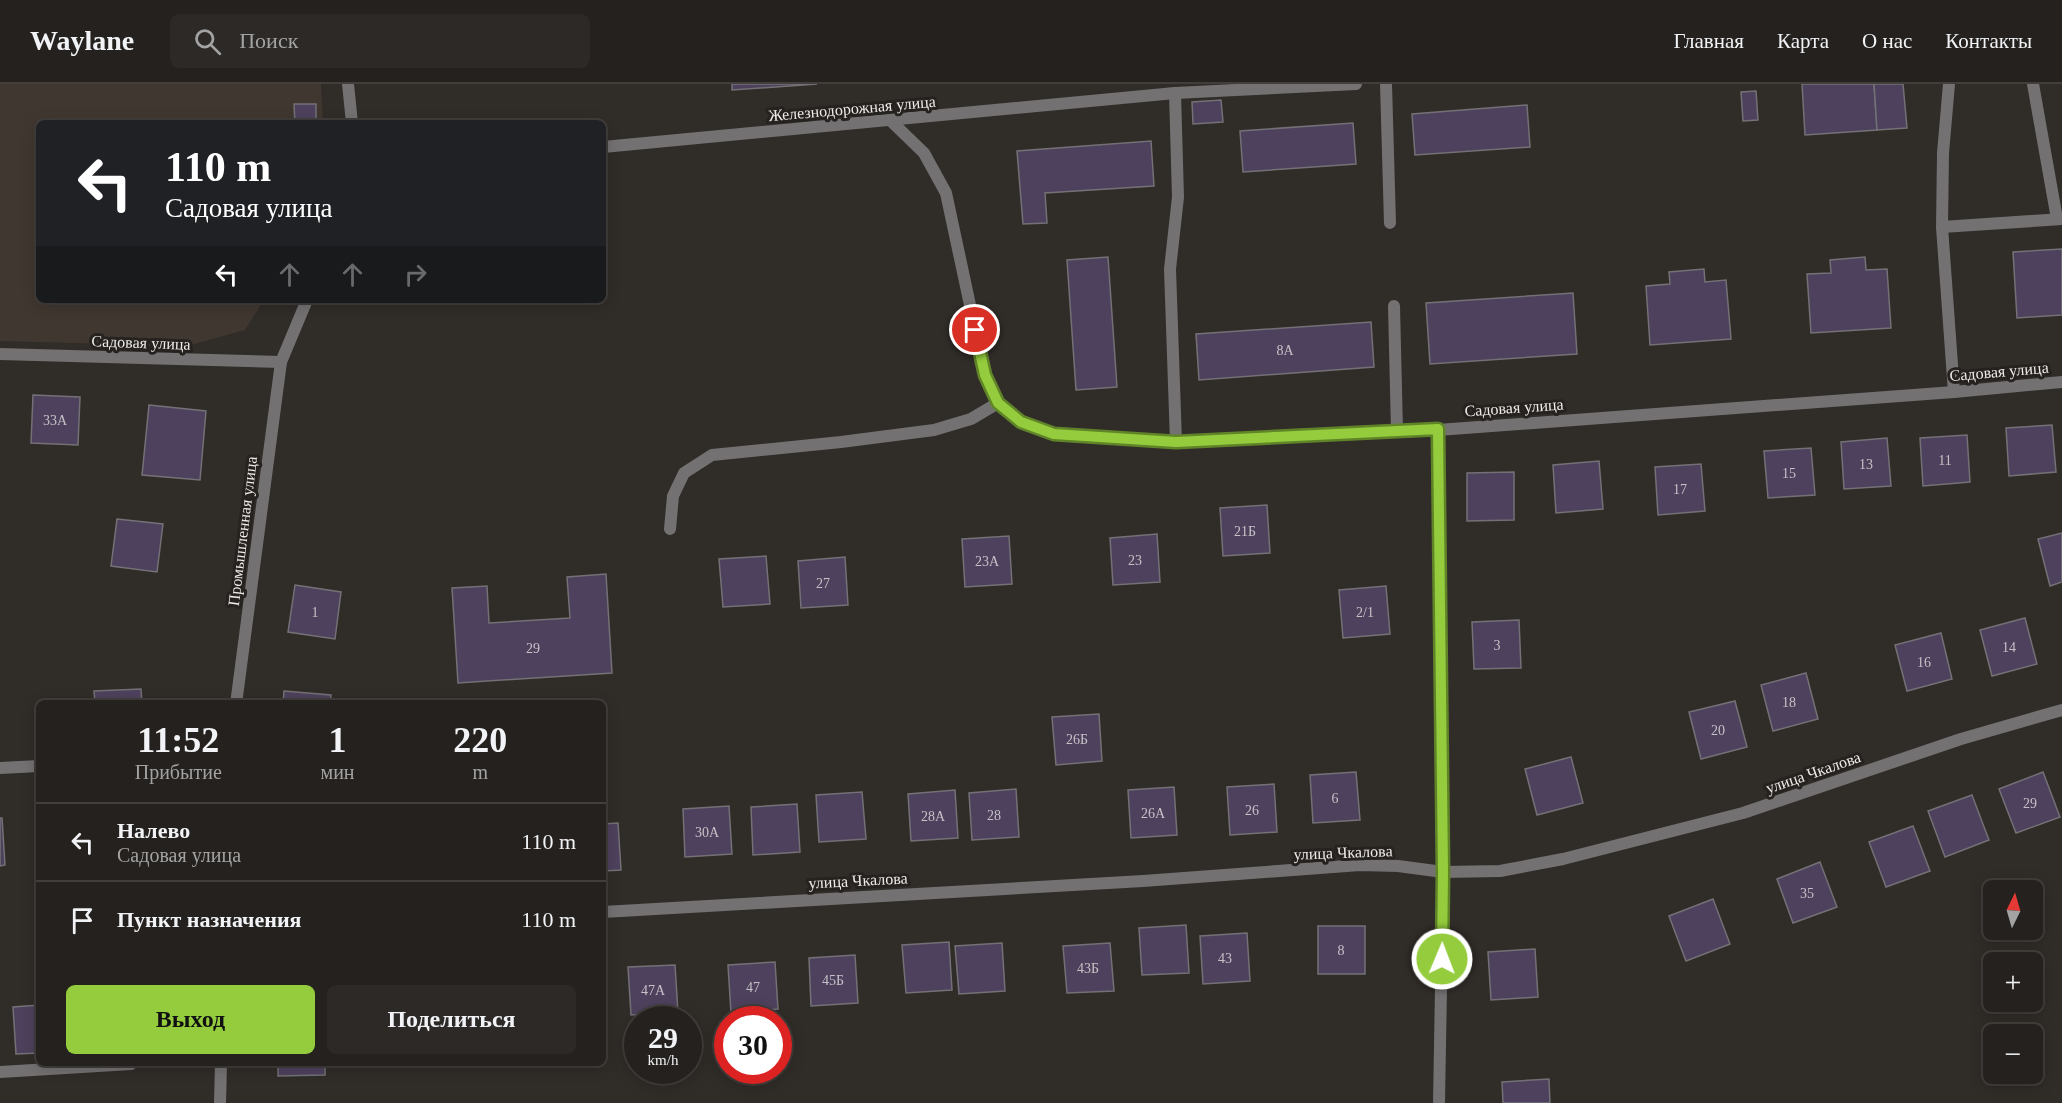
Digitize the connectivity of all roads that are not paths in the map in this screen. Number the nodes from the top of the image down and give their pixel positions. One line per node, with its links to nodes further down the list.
1 (348, 84): 7 (street)
2 (1356, 84): 6 (street, Железнодорожная улица)
3 (1386, 84): 11 (street)
4 (1949, 84): 12 (street)
5 (2033, 84): 10 (street)
6 (1174, 93): 8 (street, Железнодорожная улица); 22 (street)
7 (352, 120)
8 (891, 121): 9 (street, Железнодорожная улица); 19 (street, Садовая улица)
9 (606, 147)
10 (2060, 219): 12 (street)
11 (1390, 223)
12 (1942, 227): 18 (street)
13 (306, 303): 16 (street)
14 (1394, 306): 21 (street)
15 (0, 354): 16 (street, Садовая улица)
16 (281, 363): 24 (street, Промышленная улица)
17 (2062, 382): 18 (street, Садовая улица)
18 (1954, 392): 20 (street, Садовая улица)
19 (998, 403): 22 (street, Садовая улица); 23 (street)
20 (1438, 429): 21 (street, Садовая улица); 28 (street)
21 (1397, 431): 22 (street, Садовая улица)
22 (1176, 442)
23 (670, 529)
24 (237, 700)
25 (2062, 710): 28 (street, улица Чкалова)
26 (36, 766): 27 (street)
27 (0, 768)
28 (1443, 872): 29 (street, улица Чкалова); 34 (street)
29 (606, 912)
30 (98, 1066): 32 (street)
31 (221, 1066): 33 (street)
32 (0, 1072)
33 (220, 1103)
34 (1439, 1103)

